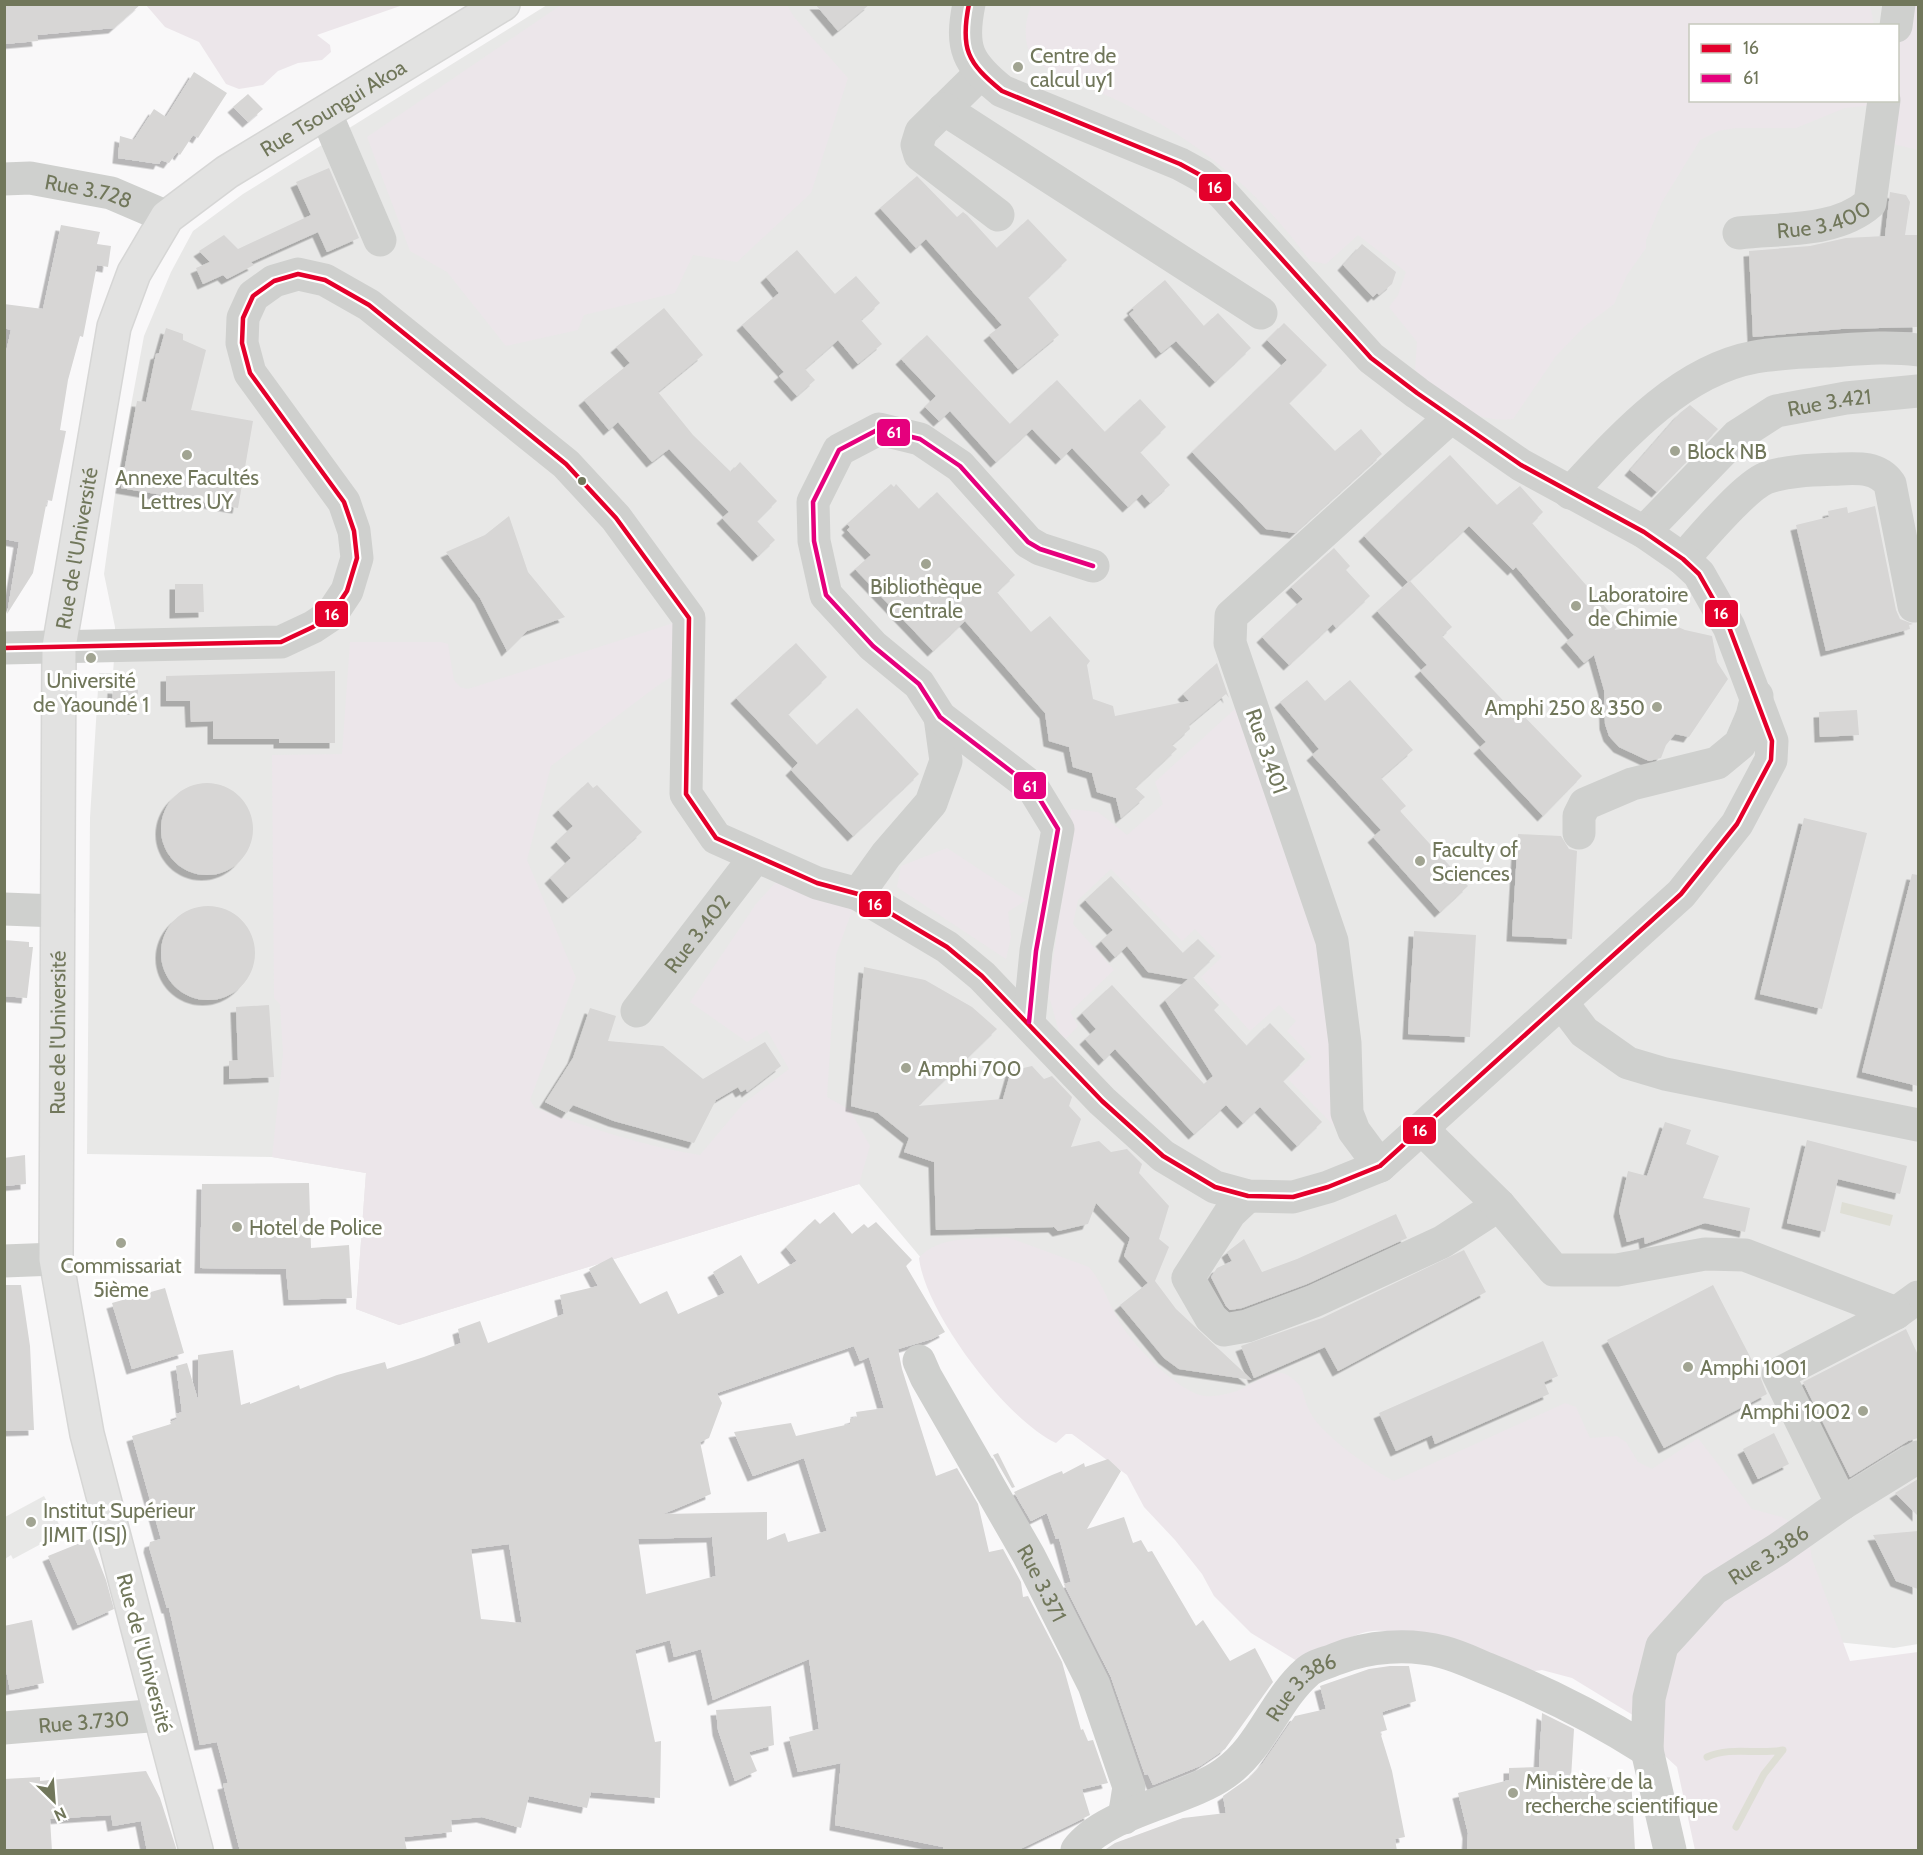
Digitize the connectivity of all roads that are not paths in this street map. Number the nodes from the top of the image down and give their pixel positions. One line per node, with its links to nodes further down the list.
1 (503, 4): 8 (main road, Rue Tsoungui Akoa)
2 (969, 4): 5 (street)
3 (1899, 4): 4 (street)
4 (1896, 24)
5 (980, 74): 7 (street); 17 (street)
6 (1884, 102): 12 (street, Rue 3.400)
7 (944, 109): 10 (street); 14 (street)
8 (326, 114): 11 (main road, Rue Tsoungui Akoa); 13 (street)
9 (4, 179): 11 (street, Rue 3.728)
10 (998, 214)
11 (167, 217): 23 (main road, Rue de l'Université)
12 (1739, 233)
13 (380, 240)
14 (1261, 313)
15 (1918, 351): 18 (street)
16 (1918, 391): 19 (street, Rue 3.421)
17 (1451, 417): 18 (street); 37 (street, Rue 3.401)
18 (1570, 493): 19 (street)
19 (1644, 532): 20 (street)
20 (1683, 559): 22 (street); 25 (street)
21 (1093, 567): 26 (street)
22 (1914, 606)
23 (59, 647): 24 (street); 28 (street); 31 (main road, Rue de l'Université)
24 (4, 648)
25 (1756, 696): 27 (street); 32 (street)
26 (940, 717): 29 (street); 34 (street)
27 (1578, 834)
28 (756, 856): 29 (street); 33 (street, Rue 3.402)
29 (858, 894): 34 (street)
30 (4, 909): 31 (street)
31 (58, 911): 40 (main road, Rue de l'Université)
32 (1562, 1003): 35 (street); 36 (street)
33 (637, 1011)
34 (1029, 1022): 38 (street)
35 (1918, 1125)
36 (1423, 1130): 37 (street); 39 (street)
37 (1380, 1166): 38 (street)
38 (1248, 1196): 39 (street)
39 (1499, 1205): 42 (street)
40 (56, 1259): 41 (street); 46 (main road, Rue de l'Université)
41 (4, 1261)
42 (1907, 1305): 45 (street)
43 (920, 1361): 49 (street, Rue 3.371)
44 (1918, 1456): 45 (street, Rue 3.386)
45 (1842, 1504): 48 (street, Rue 3.386)
46 (160, 1715): 47 (street, Rue 3.730); 50 (main road, Rue de l'Université)
47 (4, 1728)
48 (1647, 1750): 49 (street, Rue 3.386); 52 (street)
49 (1124, 1818): 51 (street, Rue 3.386)
50 (196, 1851)
51 (1077, 1851)
52 (1670, 1851)

